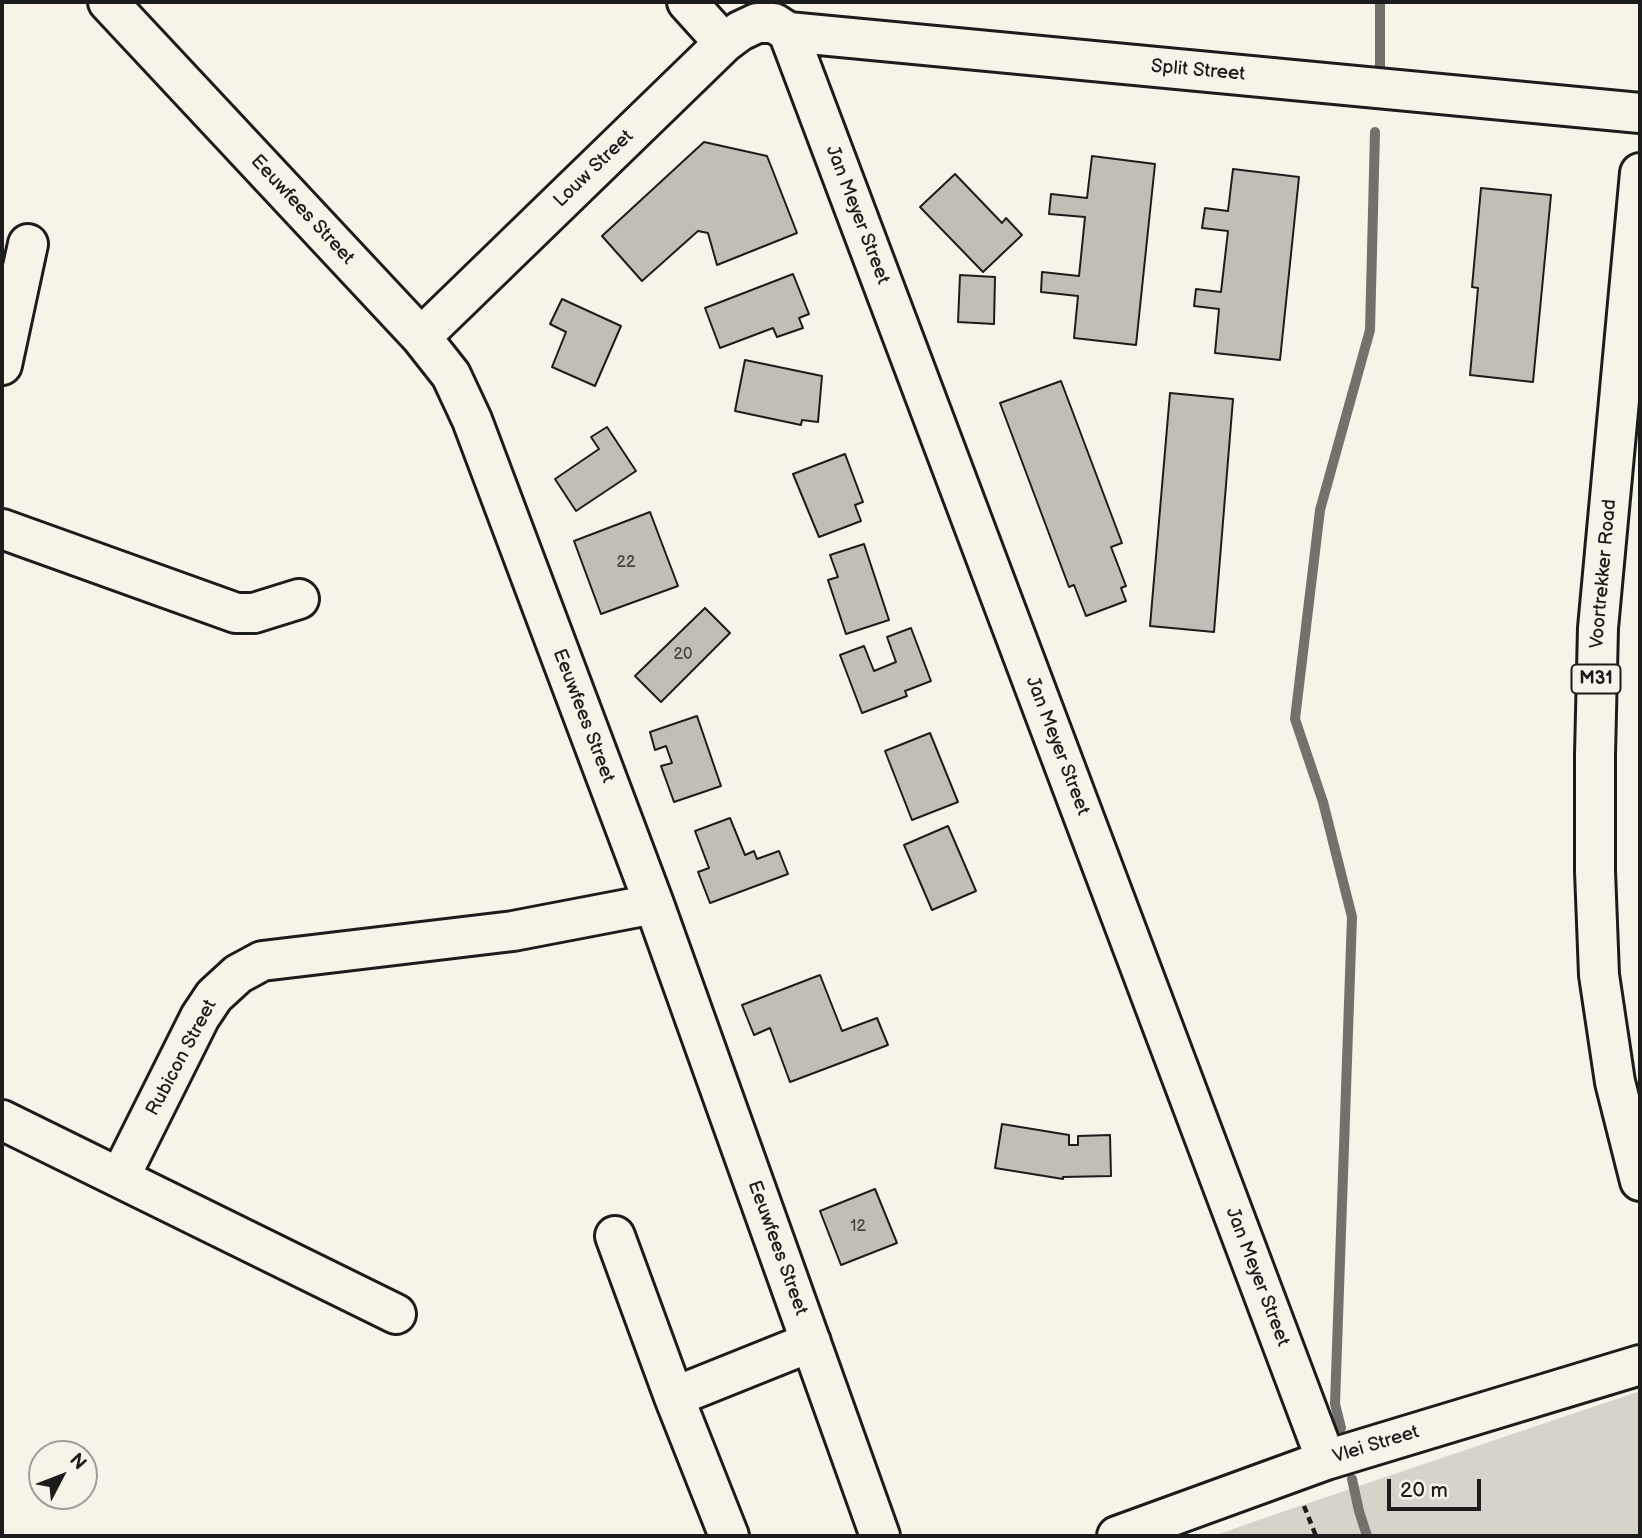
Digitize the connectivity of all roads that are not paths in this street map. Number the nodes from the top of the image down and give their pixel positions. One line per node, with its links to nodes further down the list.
1 (108, 2): 8 (street, Eeuwfees Street)
2 (687, 2): 4 (street)
3 (768, 19): 4 (street, Louw Street); 5 (street, Split Street); 21 (street, Jan Meyer Street)
4 (724, 43): 8 (street, Louw Street)
5 (1640, 113)
6 (1640, 173): 15 (street, Voortrekker Road / M31)
7 (28, 244): 9 (street)
8 (421, 337): 12 (street, Eeuwfees Street)
9 (2, 365)
10 (2, 529): 11 (street)
11 (299, 599)
12 (654, 904): 14 (street, Rubicon Street); 18 (street, Eeuwfees Street)
13 (2, 1120): 14 (street)
14 (120, 1177): 17 (street)
15 (1640, 1181)
16 (615, 1236): 20 (street)
17 (396, 1314)
18 (811, 1342): 20 (street); 23 (street, Eeuwfees Street)
19 (1640, 1365): 21 (street, Vlei Street)
20 (674, 1397): 22 (street)
21 (1326, 1460): 24 (street, Vlei Street)
22 (729, 1536)
23 (880, 1536)
24 (1117, 1536)

